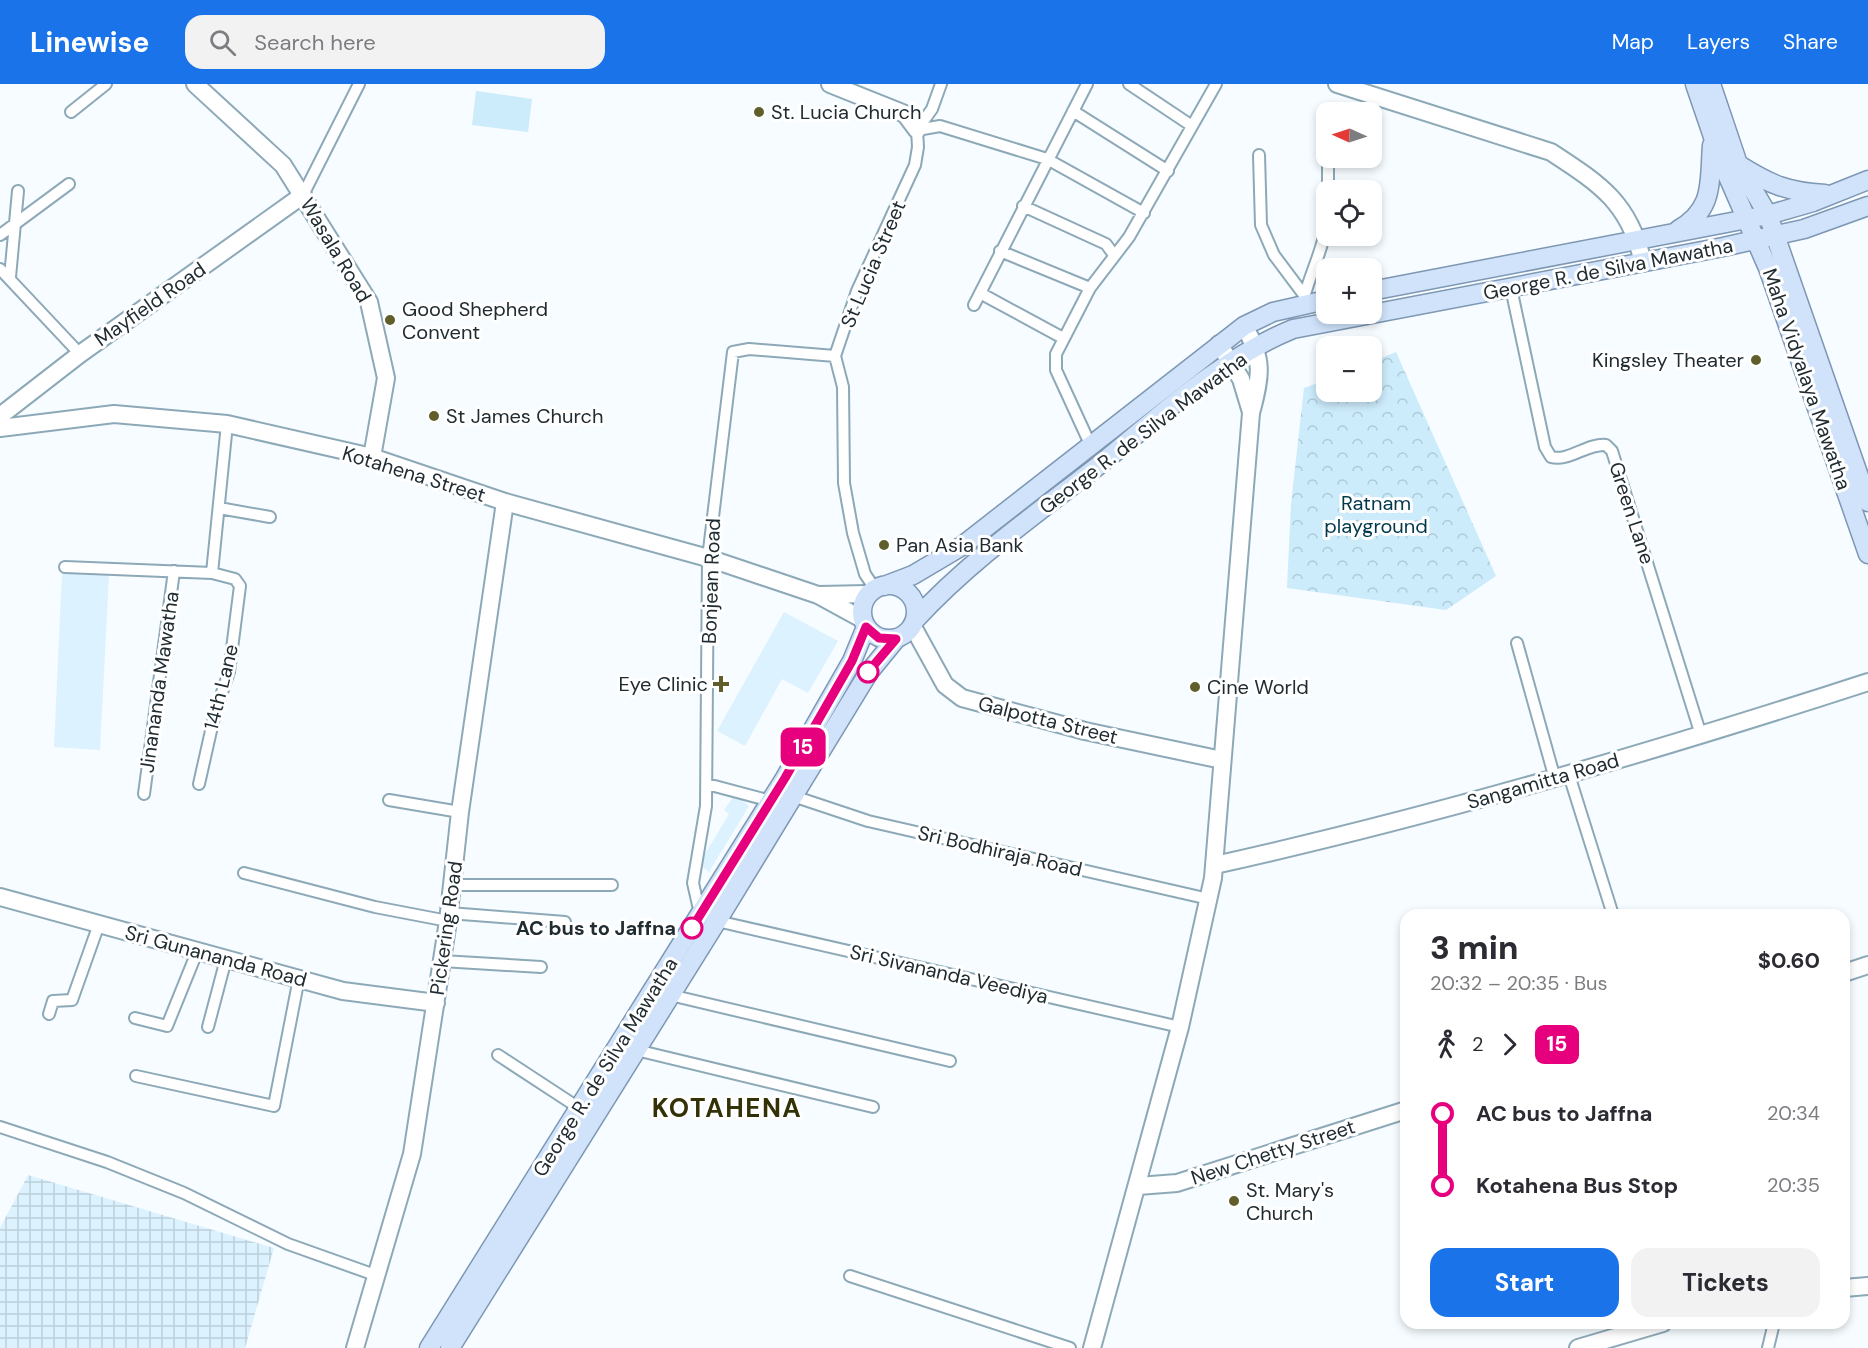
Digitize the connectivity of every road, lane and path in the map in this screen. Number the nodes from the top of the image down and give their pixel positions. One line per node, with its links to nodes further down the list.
1 (106, 84): 13 (street)
2 (195, 84): 25 (street, Wasala Road)
3 (359, 84): 25 (street)
4 (830, 84): 15 (street)
5 (941, 84): 15 (street)
6 (1087, 84): 12 (street)
7 (1129, 84): 14 (street)
8 (1216, 84): 14 (street)
9 (1337, 84): 36 (street)
10 (1695, 84): 16 (main road, Maha Vidyalaya Mawatha)
11 (1711, 84): 19 (main road, Maha Vidyalaya Mawatha)
12 (1073, 111): 18 (street); 20 (street)
13 (71, 112)
14 (1192, 126): 20 (street)
15 (917, 130): 18 (street); 55 (street, St Lucia Street)
16 (1713, 137): 30 (main road, Maha Vidyalaya Mawatha); 33 (main road)
17 (1259, 155): 47 (street)
18 (1047, 159): 26 (street); 28 (street)
19 (1738, 165): 24 (main road); 29 (main road, Maha Vidyalaya Mawatha)
20 (1168, 171): 28 (street)
21 (1868, 180): 24 (main road, George R. de Silva Mawatha)
22 (69, 184): 31 (street)
23 (18, 191): 31 (street)
24 (1832, 194): 29 (main road, George R. de Silva Mawatha)
25 (303, 195): 54 (street, Mayfield Road); 62 (street, Wasala Road)
26 (1023, 206): 38 (street); 39 (street)
27 (1868, 206): 34 (main road, George R. de Silva Mawatha)
28 (1144, 213): 39 (street)
29 (1768, 215): 30 (main road, George R. de Silva Mawatha); 34 (main road, Maha Vidyalaya Mawatha)
30 (1748, 219): 33 (main road, George R. de Silva Mawatha); 35 (main road, Maha Vidyalaya Mawatha)
31 (17, 223): 32 (street); 42 (street)
32 (0, 235)
33 (1669, 235): 36 (main road, George R. de Silva Mawatha)
34 (1776, 236): 35 (main road, George R. de Silva Mawatha); 64 (main road, Maha Vidyalaya Mawatha)
35 (1757, 239): 40 (main road, George R. de Silva Mawatha); 67 (main road, Maha Vidyalaya Mawatha)
36 (1638, 240): 40 (street); 45 (main road, George R. de Silva Mawatha)
37 (1322, 246): 47 (street)
38 (1000, 251): 43 (street); 46 (street)
39 (1114, 255): 43 (street)
40 (1643, 263): 44 (main road, George R. de Silva Mawatha)
41 (0, 269): 42 (street)
42 (10, 277): 54 (street)
43 (1090, 288): 51 (street)
44 (1511, 288): 53 (main road, George R. de Silva Mawatha); 79 (street, Green Lane)
45 (1382, 289)
46 (980, 293): 49 (street); 51 (street)
47 (1303, 300): 48 (main road, George R. de Silva Mawatha); 50 (main road, George R. de Silva Mawatha)
48 (1316, 300)
49 (974, 305)
50 (1244, 326): 52 (main road, George R. de Silva Mawatha); 53 (street)
51 (1063, 338): 61 (street)
52 (1219, 344): 56 (street); 61 (main road, George R. de Silva Mawatha)
53 (1256, 347): 56 (main road, George R. de Silva Mawatha); 57 (street)
54 (80, 354): 58 (street, Mayfield Road)
55 (835, 356): 68 (street, Bonjean Road); 72 (street)
56 (1231, 362): 57 (street); 75 (main road, George R. de Silva Mawatha)
57 (1251, 413): 80 (street)
58 (0, 416)
59 (226, 424): 60 (street, Kotahena Street); 62 (street, Kotahena Street); 65 (street)
60 (0, 428)
61 (1090, 444): 72 (main road, George R. de Silva Mawatha)
62 (372, 458): 63 (street, Kotahena Street)
63 (505, 502): 68 (street, Kotahena Street); 88 (street, Pickering Road)
64 (1868, 502)
65 (219, 508): 66 (street); 71 (street)
66 (270, 517)
67 (1868, 554)
68 (708, 558): 73 (street, Kotahena Street); 83 (street, Bonjean Road)
69 (65, 567): 70 (street, Jinananda Mawatha)
70 (174, 571): 71 (street, Jinananda Mawatha); 84 (street, Jinananda Mawatha)
71 (212, 573): 82 (street, 14th Lane)
72 (876, 590): 73 (street, Kotahena Street); 74 (main road); 75 (main road)
73 (818, 595): 74 (street, Kotahena Street)
74 (864, 623): 76 (main road); 87 (main road, George R. de Silva Mawatha)
75 (914, 623): 76 (main road); 80 (street, Galpotta Street)
76 (896, 639): 85 (main road, George R. de Silva Mawatha)
77 (1517, 643): 81 (street)
78 (1868, 682): 79 (street, Sangamitta Road)
79 (1701, 735): 81 (street, Sangamitta Road)
80 (1222, 760): 89 (street)
81 (1562, 777): 89 (street, Sangamitta Road); 95 (street)
82 (199, 784)
83 (707, 784): 87 (street); 96 (street, Bonjean Road)
84 (144, 794)
85 (793, 796): 94 (street, Sri Bodhiraja Road); 96 (main road, George R. de Silva Mawatha)
86 (389, 800): 88 (street)
87 (771, 801): 96 (main road, George R. de Silva Mawatha)
88 (460, 812): 91 (street, Pickering Road)
89 (1215, 865): 94 (street)
90 (244, 873): 97 (street)
91 (453, 885): 92 (street); 97 (street, Pickering Road)
92 (612, 885)
93 (0, 897): 99 (street, Sri Gunananda Road)
94 (1209, 899): 112 (street)
95 (1611, 909)
96 (710, 916): 107 (main road, George R. de Silva Mawatha); 112 (street, Sri Sivananda Veediya); 118 (main road, George R. de Silva Mawatha)
97 (449, 917): 98 (street); 102 (street, Pickering Road)
98 (565, 922)
99 (99, 924): 100 (street, Sri Gunananda Road); 109 (street)
100 (197, 952): 101 (street, Sri Gunananda Road); 110 (street)
101 (226, 959): 106 (street, Sri Gunananda Road); 111 (street)
102 (442, 961): 104 (street); 108 (street, Pickering Road)
103 (1868, 965): 105 (street)
104 (541, 967)
105 (1850, 971)
106 (299, 978): 108 (street, Sri Gunananda Road); 116 (street)
107 (670, 995): 113 (main road, George R. de Silva Mawatha); 115 (street)
108 (436, 1003): 122 (street, Pickering Road)
109 (49, 1014)
110 (135, 1018)
111 (208, 1027)
112 (1180, 1027): 121 (street)
113 (636, 1050): 117 (street); 130 (main road, George R. de Silva Mawatha)
114 (498, 1055): 118 (street)
115 (950, 1061)
116 (136, 1076)
117 (873, 1107)
118 (579, 1108): 128 (main road, George R. de Silva Mawatha)
119 (1400, 1112): 121 (street, New Chetty Street)
120 (0, 1127): 122 (street)
121 (1138, 1186): 132 (street)
122 (375, 1275): 129 (street, Pickering Road)
123 (850, 1276): 131 (street)
124 (1868, 1286): 125 (street)
125 (1850, 1288)
126 (1643, 1329): 133 (street)
127 (1773, 1329): 134 (street)
128 (434, 1346)
129 (355, 1348)
130 (450, 1348)
131 (1071, 1348)
132 (1092, 1348)
133 (1578, 1348)
134 (1768, 1348)

